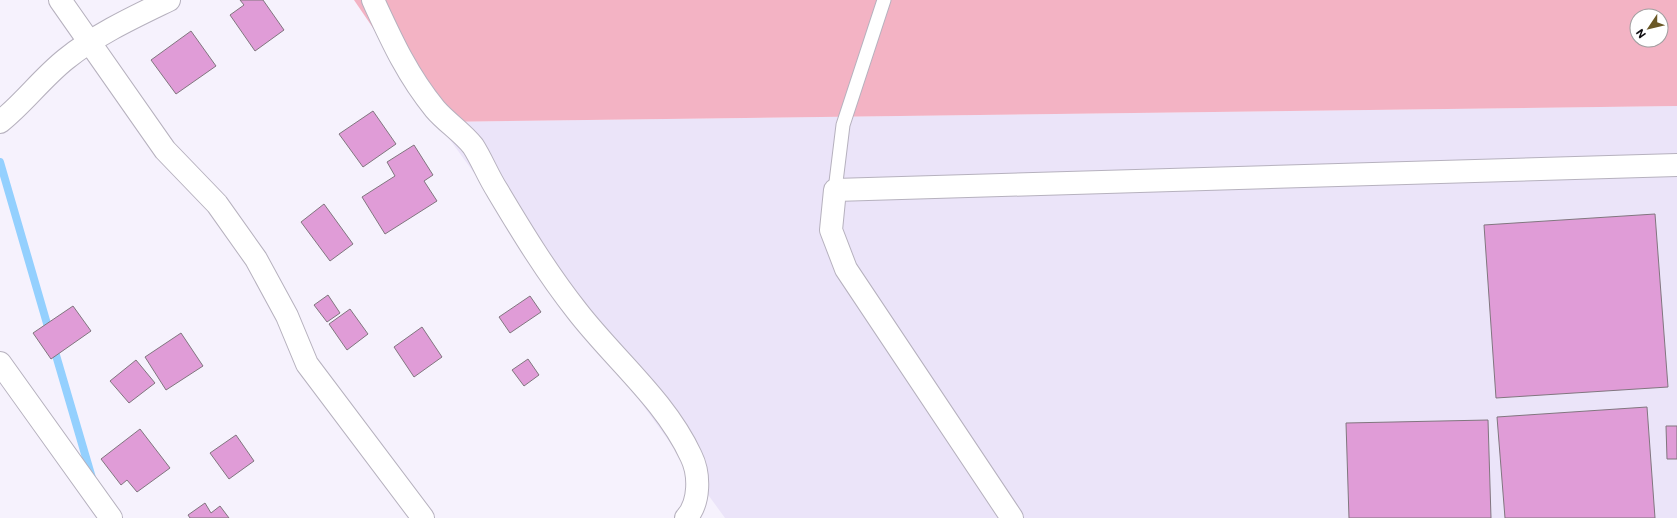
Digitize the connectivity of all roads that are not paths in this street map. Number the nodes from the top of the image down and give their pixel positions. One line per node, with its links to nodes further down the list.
1 (60, 0): 5 (street)
2 (169, 0): 5 (street)
3 (373, 0): 12 (street)
4 (884, 0): 8 (lane)
5 (89, 43): 6 (street); 11 (street)
6 (0, 122)
7 (1677, 165): 8 (street)
8 (835, 190): 13 (street)
9 (0, 363): 10 (street)
10 (111, 518)
11 (423, 518)
12 (686, 518)
13 (1012, 518)

